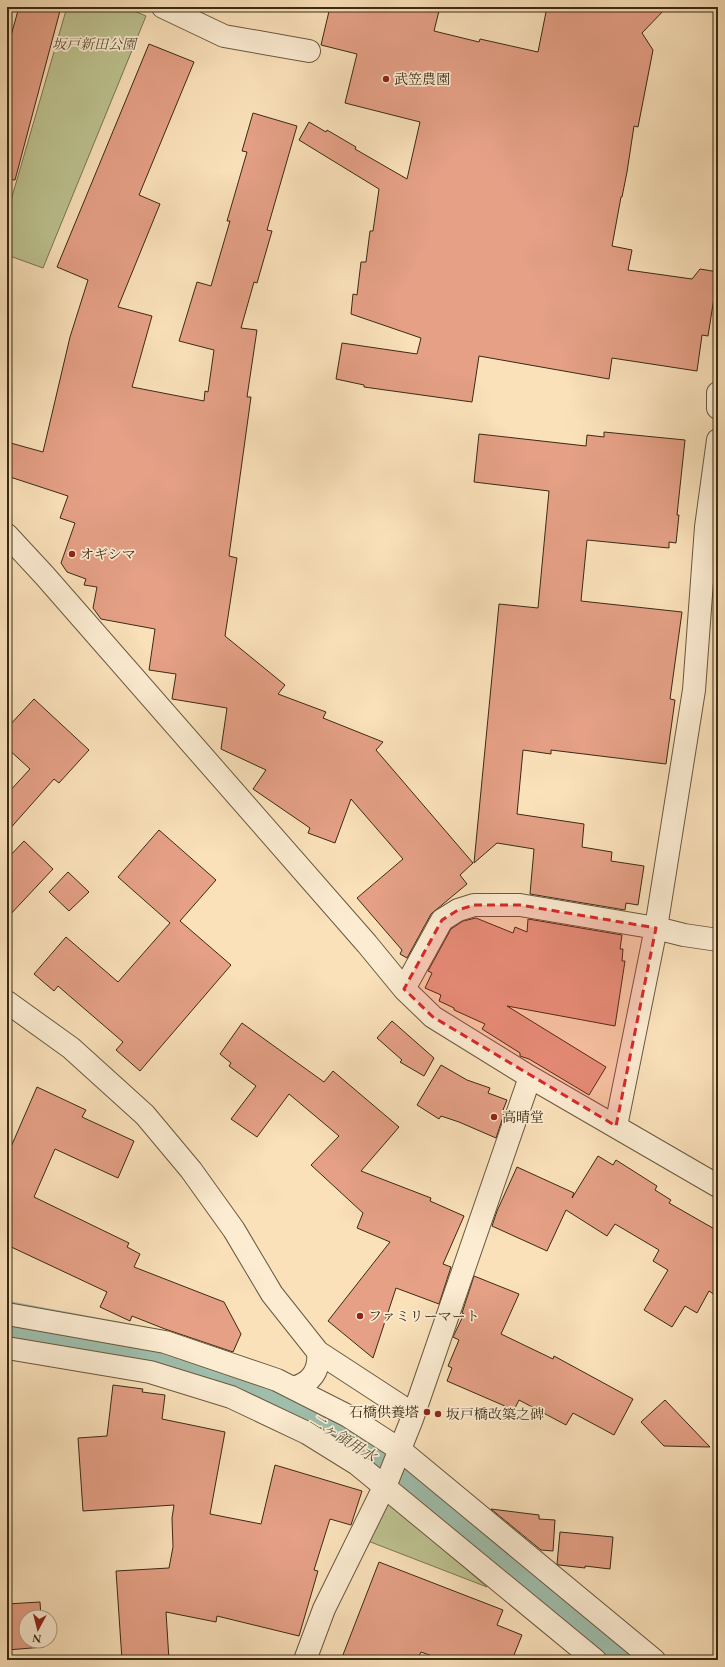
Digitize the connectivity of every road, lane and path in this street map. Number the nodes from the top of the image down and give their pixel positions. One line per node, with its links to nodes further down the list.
1 (163, 7): 2 (street)
2 (309, 51)
3 (718, 393): 4 (street)
4 (718, 408)
5 (718, 440): 7 (street)
6 (7, 535): 9 (street)
7 (656, 928): 8 (street); 9 (street); 12 (street)
8 (718, 940)
9 (404, 989): 11 (street)
10 (7, 1002): 16 (street)
11 (530, 1077): 12 (street); 18 (street)
12 (616, 1126): 13 (street)
13 (718, 1186)
14 (7, 1314): 17 (street)
15 (7, 1348): 20 (street)
16 (318, 1352): 17 (street); 18 (street)
17 (293, 1388): 19 (street)
18 (413, 1414): 19 (street)
19 (398, 1453): 20 (street); 23 (street)
20 (386, 1483): 21 (street); 22 (street)
21 (305, 1660)
22 (595, 1660)
23 (654, 1660)

